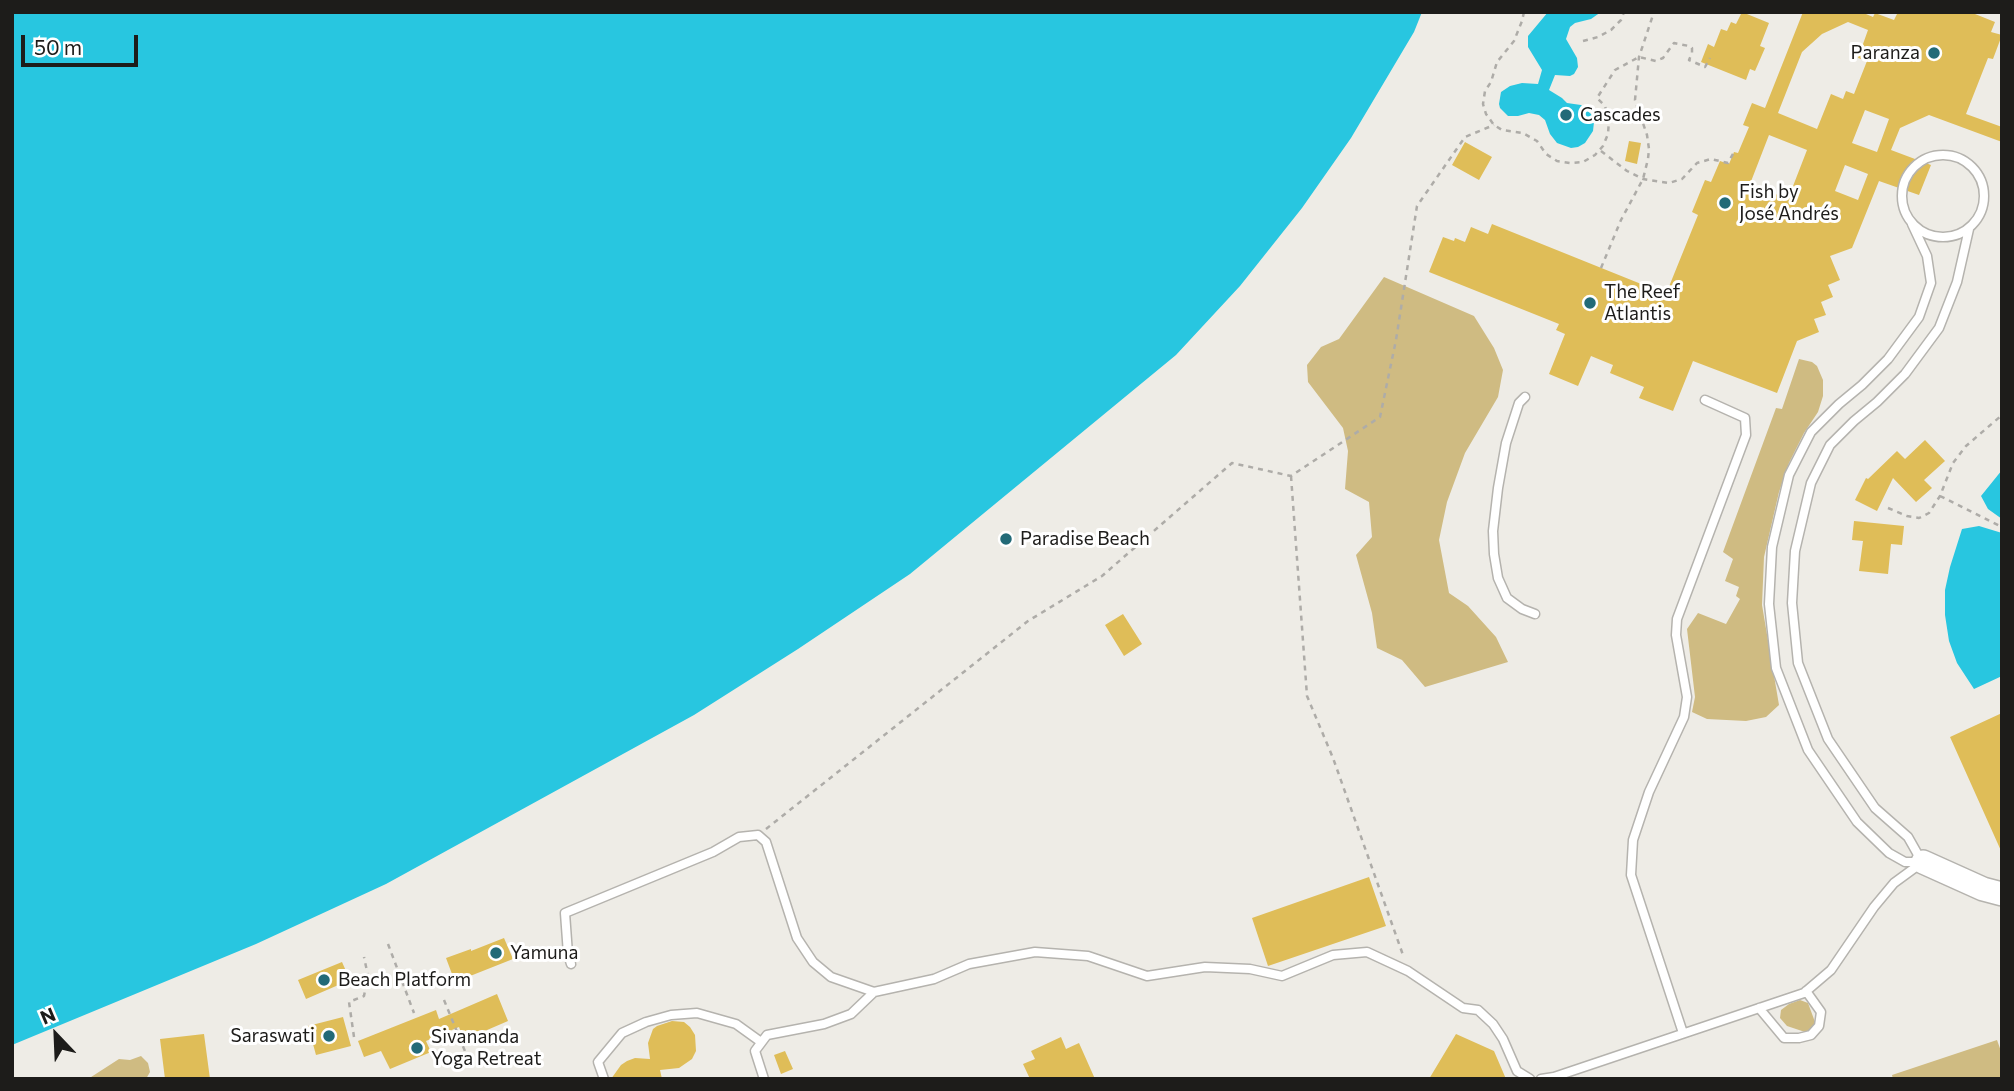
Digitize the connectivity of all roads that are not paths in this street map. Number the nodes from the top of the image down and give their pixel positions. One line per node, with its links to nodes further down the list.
1 (1912, 224): 2 (lane); 2 (lane); 6 (lane)
2 (1969, 229): 6 (lane)
3 (1525, 397): 5 (lane)
4 (1705, 400): 12 (lane)
5 (1535, 614)
6 (1923, 862): 7 (street); 9 (lane)
7 (2002, 894)
8 (572, 964): 10 (lane)
9 (1806, 991): 11 (lane); 11 (lane)
10 (874, 992): 13 (lane); 16 (lane)
11 (1759, 1008): 12 (lane)
12 (1683, 1033): 17 (lane)
13 (761, 1042): 14 (lane); 15 (lane)
14 (604, 1079)
15 (764, 1079)
16 (1530, 1079)
17 (1541, 1079)

